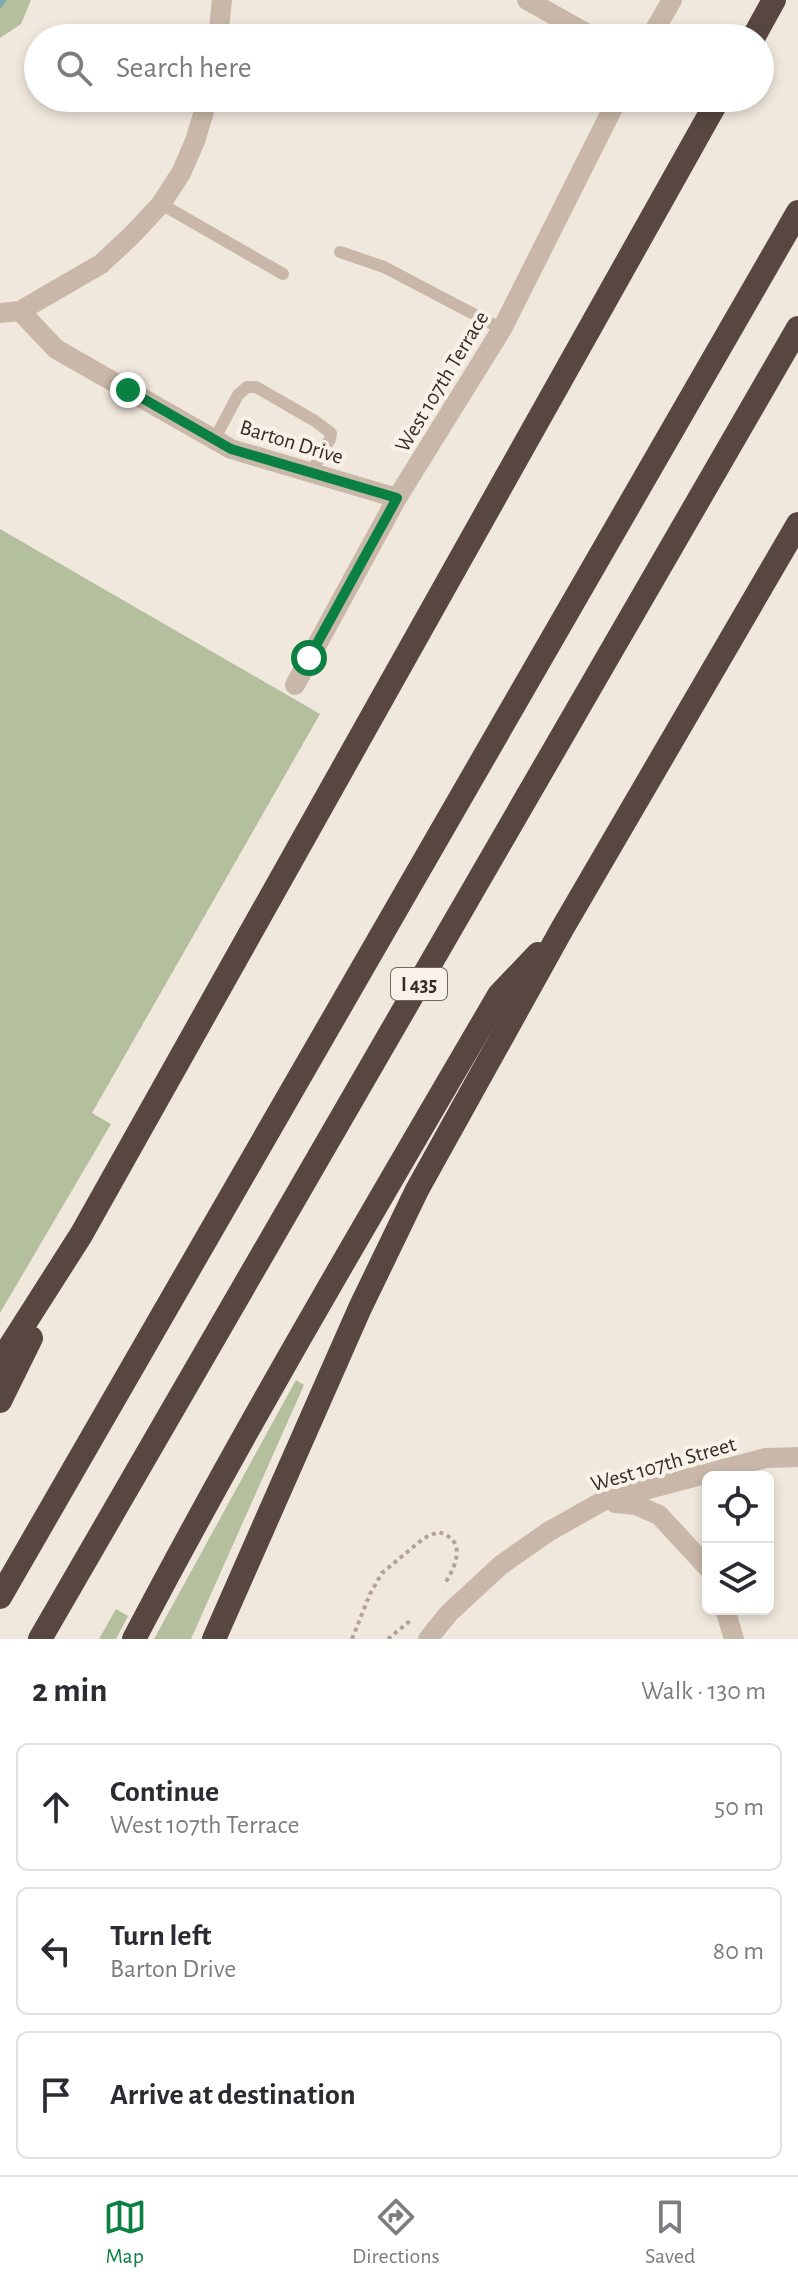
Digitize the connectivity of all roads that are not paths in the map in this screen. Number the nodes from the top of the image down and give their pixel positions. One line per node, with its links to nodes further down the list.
1 (222, 0): 5 (street)
2 (527, 0): 6 (street)
3 (672, 0): 7 (street)
4 (774, 0): 8 (highway)
5 (219, 24)
6 (570, 24)
7 (658, 24)
8 (761, 24)
9 (204, 112): 12 (street)
10 (611, 112): 18 (street, West 107th Terrace)
11 (711, 112): 25 (highway)
12 (161, 204): 15 (lane); 16 (street)
13 (798, 212): 33 (highway, I 435)
14 (340, 252): 18 (lane)
15 (283, 274)
16 (10, 312): 19 (street, Barton Drive)
17 (798, 328): 35 (highway, I 435)
18 (502, 329): 21 (street, West 107th Terrace)
19 (214, 440): 20 (street, Barton Drive); 20 (lane)
20 (311, 473): 21 (street, Barton Drive)
21 (397, 498): 23 (street, West 107th Terrace)
22 (798, 524): 24 (highway)
23 (295, 685)
24 (562, 929): 36 (highway); 37 (highway)
25 (81, 1235): 26 (highway); 27 (highway)
26 (0, 1362)
27 (0, 1401)
28 (798, 1457): 29 (street, West 107th Street)
29 (766, 1458): 30 (street); 31 (street, West 107th Street)
30 (754, 1471)
31 (603, 1501): 32 (street); 38 (street, West 107th Street)
32 (702, 1562)
33 (0, 1597)
34 (727, 1615): 39 (street)
35 (40, 1639)
36 (134, 1639)
37 (214, 1639)
38 (428, 1639)
39 (734, 1639)

